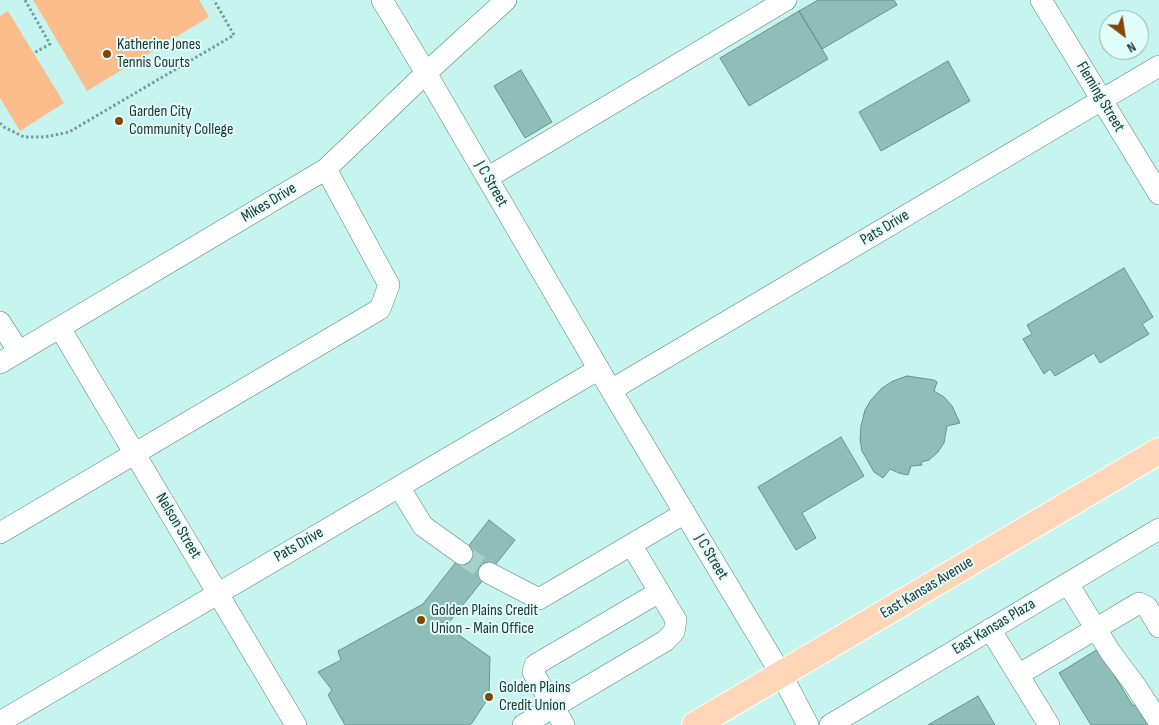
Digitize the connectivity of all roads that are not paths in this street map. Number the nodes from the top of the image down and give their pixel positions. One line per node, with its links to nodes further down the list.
1 (382, 0): 6 (street, J C Street)
2 (506, 0): 6 (street, Mikes Drive)
3 (786, 0): 9 (street)
4 (1042, 0): 7 (street, Fleming Street)
5 (1159, 66): 7 (street, Pats Drive)
6 (426, 73): 8 (street, Mikes Drive); 9 (street, J C Street)
7 (1102, 100): 10 (street, Fleming Street); 16 (street, Pats Drive)
8 (326, 170): 12 (street, Mikes Drive); 18 (street)
9 (487, 178): 15 (street, J C Street)
10 (1159, 194)
11 (0, 322): 13 (street)
12 (60, 328): 13 (street, Mikes Drive); 18 (street, Nelson Street)
13 (19, 352): 14 (street, Mikes Drive)
14 (0, 363)
15 (599, 369): 16 (street, J C Street); 19 (street, Pats Drive)
16 (611, 390): 20 (street, J C Street)
17 (1159, 451): 32 (main road, East Kansas Avenue)
18 (135, 454): 22 (street); 28 (street, Nelson Street)
19 (399, 487): 24 (street); 28 (street, Pats Drive)
20 (685, 513): 23 (street); 32 (street, J C Street)
21 (1159, 529): 26 (street, East Kansas Plaza)
22 (0, 533)
23 (632, 546): 25 (street); 27 (street)
24 (462, 554)
25 (489, 573)
26 (1068, 584): 30 (street); 31 (street, East Kansas Plaza)
27 (659, 592): 34 (street); 34 (street)
28 (218, 593): 35 (street, Pats Drive); 37 (street, Nelson Street)
29 (1159, 627): 30 (street)
30 (1096, 629): 33 (street); 36 (street)
31 (990, 630): 33 (street); 42 (street, East Kansas Plaza)
32 (782, 674): 40 (main road, East Kansas Avenue); 41 (street, J C Street)
33 (1018, 675): 43 (street)
34 (553, 707): 38 (street); 39 (street)
35 (0, 722)
36 (1159, 722)
37 (296, 725)
38 (522, 725)
39 (564, 725)
40 (695, 725)
41 (808, 725)
42 (830, 725)
43 (1049, 725)

